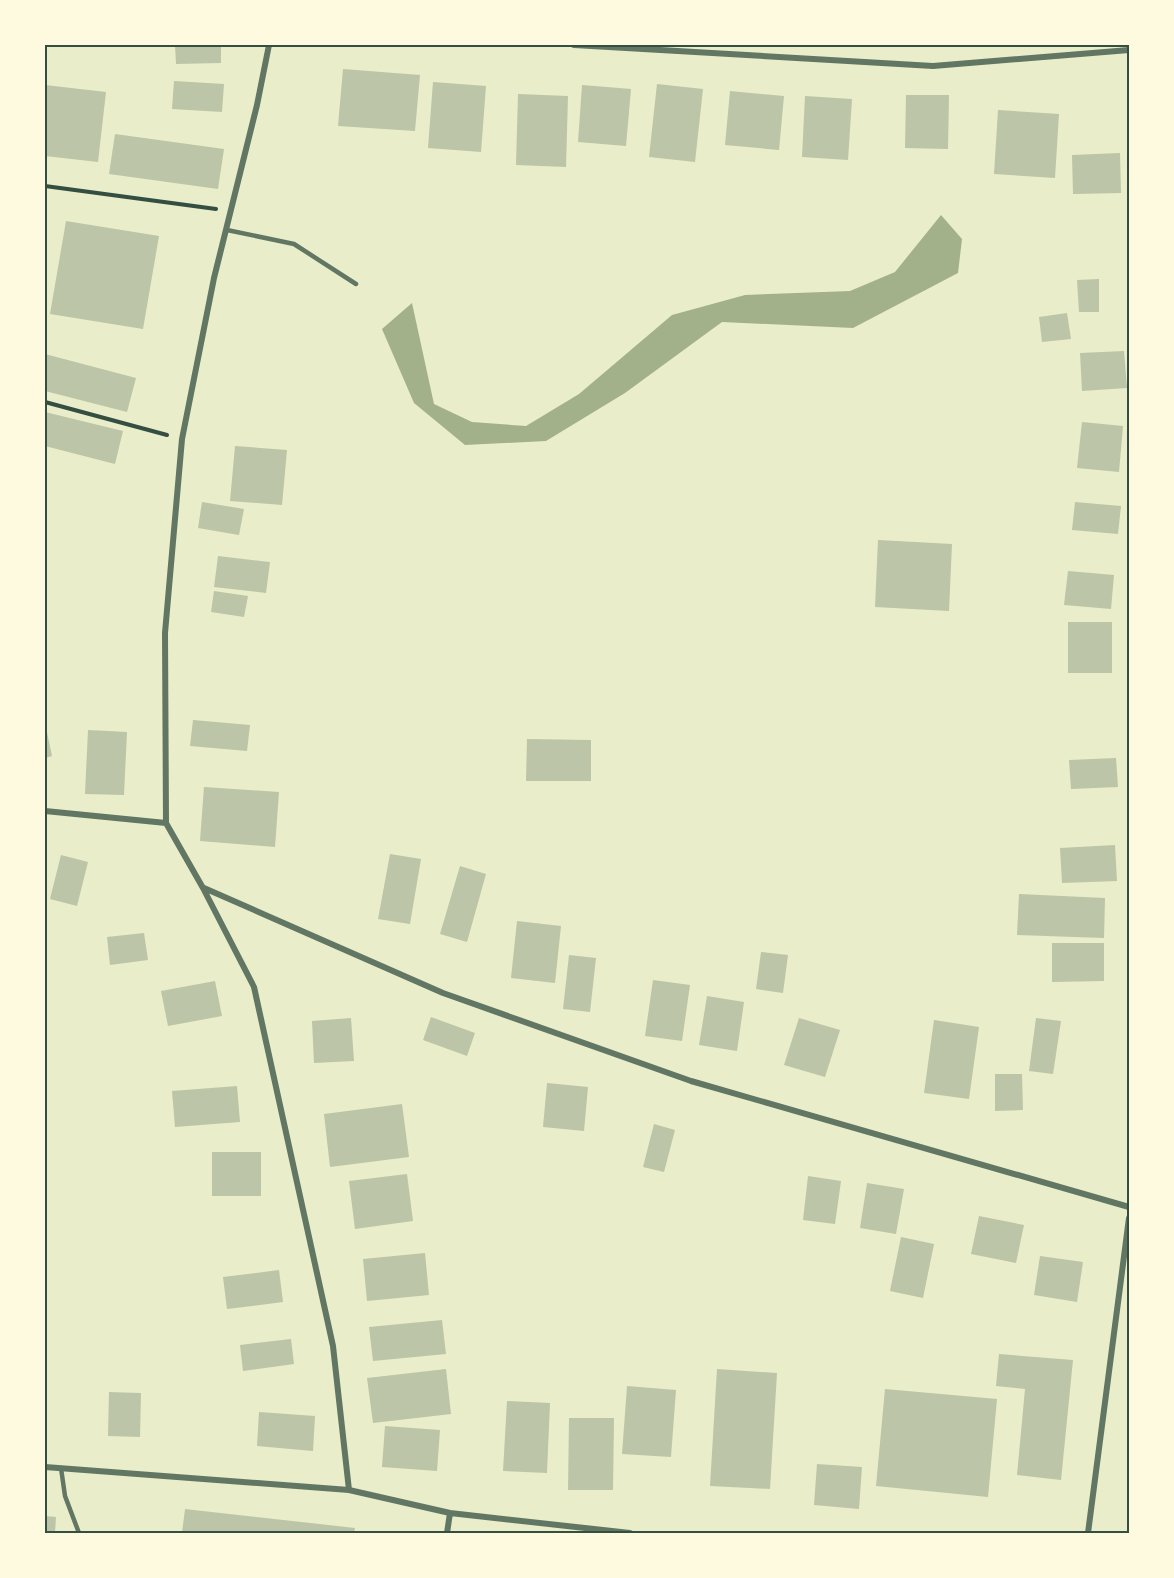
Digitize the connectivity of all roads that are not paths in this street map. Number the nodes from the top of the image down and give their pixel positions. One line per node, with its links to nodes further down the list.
1 (269, 45): 4 (street)
2 (574, 45): 3 (street)
3 (1129, 50)
4 (227, 230): 5 (lane); 7 (street)
5 (356, 284)
6 (45, 811): 7 (street)
7 (166, 823): 8 (street)
8 (204, 888): 9 (street); 13 (street)
9 (1129, 1208)
10 (1129, 1218): 18 (street)
11 (45, 1467): 12 (street)
12 (62, 1468): 13 (street); 15 (lane)
13 (349, 1490): 14 (street)
14 (450, 1513): 16 (street); 17 (street)
15 (79, 1533)
16 (447, 1533)
17 (630, 1533)
18 (1088, 1533)

